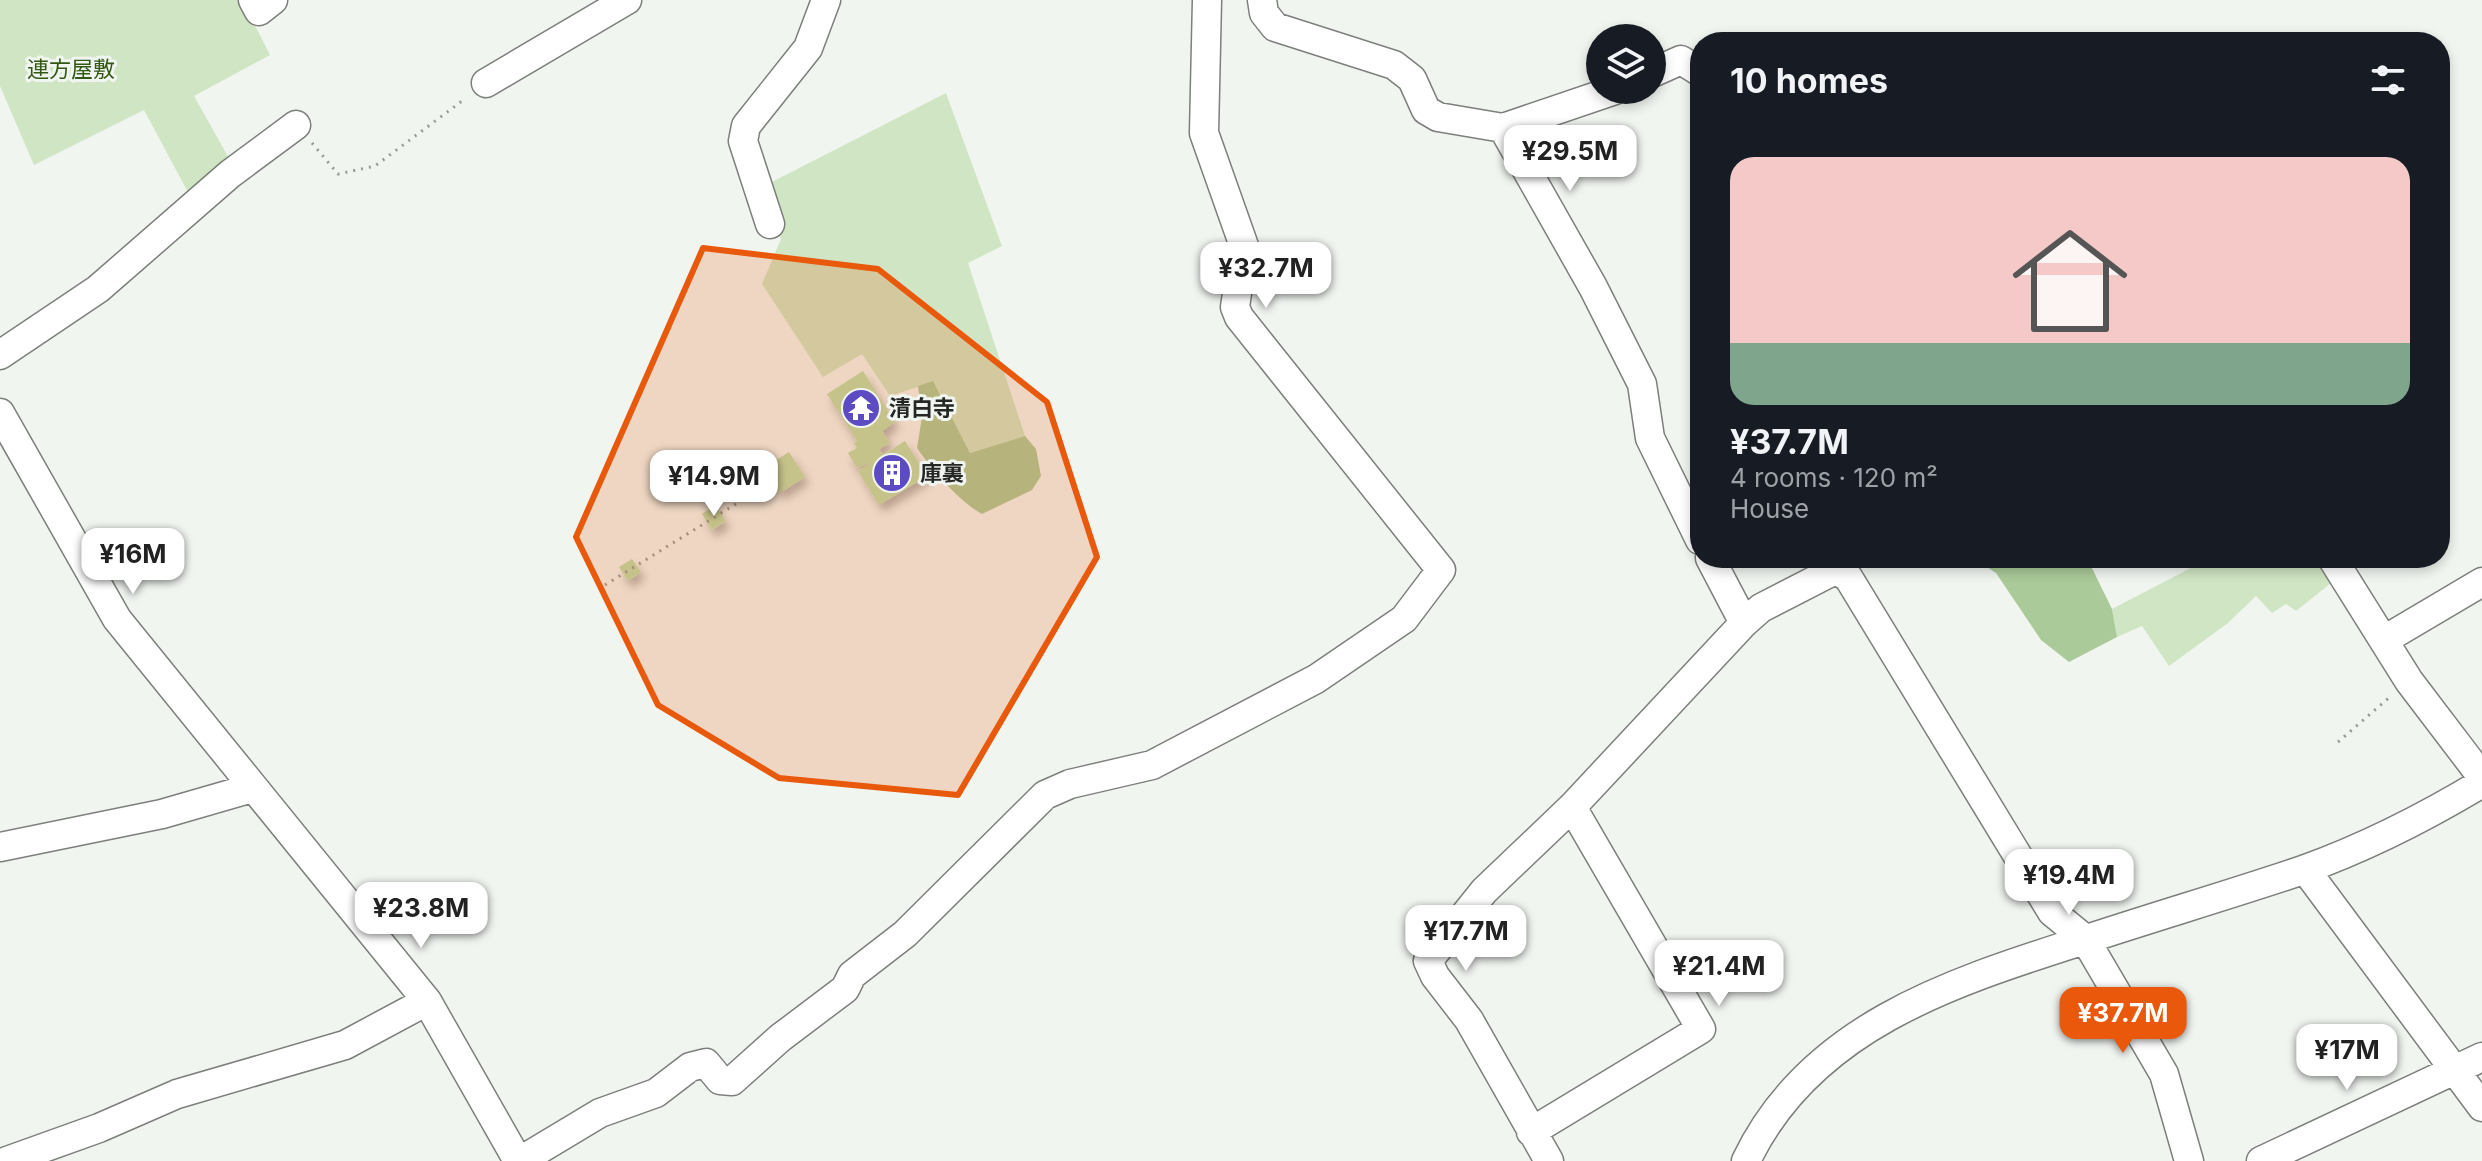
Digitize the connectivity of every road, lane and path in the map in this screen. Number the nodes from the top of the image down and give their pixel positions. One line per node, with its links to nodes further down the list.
1 (253, 0): 2 (street)
2 (273, 0)
3 (627, 0): 9 (street)
4 (826, 0): 13 (street)
5 (1207, 0): 38 (street)
6 (1262, 0): 12 (street)
7 (1690, 66): 8 (street)
8 (1666, 67)
9 (486, 83): 11 (path)
10 (1586, 100): 12 (street)
11 (296, 125): 14 (street)
12 (1503, 128): 17 (street)
13 (770, 224)
14 (0, 355)
15 (0, 413): 27 (street)
16 (760, 489): 21 (path)
17 (1690, 520)
18 (1715, 568): 22 (street)
19 (2338, 568): 23 (street)
20 (2482, 582): 23 (street)
21 (605, 585)
22 (1744, 623): 28 (street); 31 (street)
23 (2384, 640): 24 (street)
24 (2409, 681): 25 (path); 26 (street)
25 (2338, 742)
26 (2482, 780): 30 (street)
27 (252, 788): 29 (street); 32 (street)
28 (1572, 807): 36 (street); 36 (street)
29 (0, 847)
30 (2305, 869): 31 (street); 34 (street)
31 (2085, 939): 40 (street); 41 (street)
32 (427, 1001): 37 (street); 38 (street)
33 (2482, 1057): 34 (street)
34 (2455, 1072): 35 (street); 42 (street)
35 (2482, 1107)
36 (1531, 1132): 39 (street)
37 (7, 1161)
38 (519, 1161)
39 (1549, 1161)
40 (1746, 1161)
41 (2189, 1161)
42 (2261, 1161)

